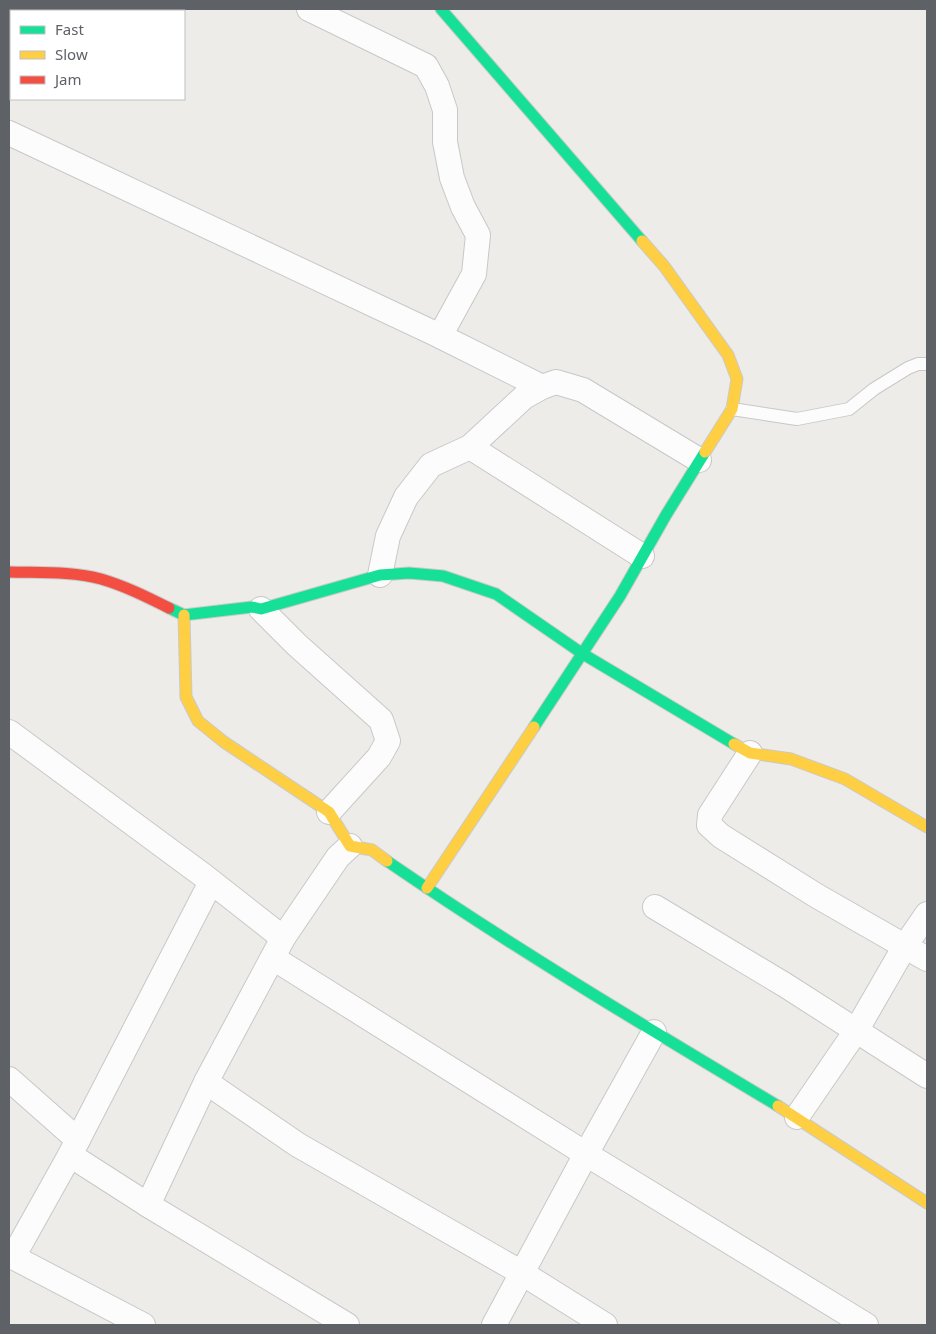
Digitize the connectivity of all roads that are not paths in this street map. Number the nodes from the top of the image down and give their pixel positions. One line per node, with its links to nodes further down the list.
1 (309, 9): 4 (street)
2 (441, 9): 7 (street)
3 (9, 133): 4 (street)
4 (440, 336): 6 (street)
5 (927, 364): 7 (lane)
6 (542, 387): 8 (street); 9 (street)
7 (732, 410): 9 (street)
8 (470, 448): 10 (street); 12 (street)
9 (699, 460): 10 (street)
10 (642, 556): 15 (street)
11 (9, 572): 14 (street)
12 (380, 575): 13 (street); 15 (street)
13 (260, 609): 14 (street); 18 (street)
14 (184, 615): 18 (street)
15 (583, 654): 17 (street); 22 (street)
16 (9, 732): 21 (street)
17 (750, 753): 19 (street); 25 (street)
18 (329, 812): 20 (street)
19 (927, 827)
20 (350, 846): 22 (street); 26 (street)
21 (211, 882): 26 (street); 34 (street)
22 (427, 888): 29 (street)
23 (655, 907): 28 (street)
24 (927, 914): 25 (street)
25 (906, 946): 27 (street); 28 (street)
26 (278, 948): 32 (street); 35 (street)
27 (927, 959)
28 (856, 1030): 30 (street); 33 (street)
29 (654, 1032): 33 (street); 35 (street)
30 (927, 1076)
31 (9, 1079): 34 (street)
32 (206, 1082): 37 (street); 39 (street)
33 (797, 1117): 36 (street)
34 (74, 1148): 37 (street); 38 (street)
35 (586, 1154): 39 (street); 44 (street)
36 (927, 1204)
37 (148, 1205): 41 (street)
38 (11, 1256): 40 (street)
39 (522, 1273): 42 (street); 43 (street)
40 (143, 1325)
41 (347, 1325)
42 (494, 1325)
43 (605, 1325)
44 (866, 1325)

